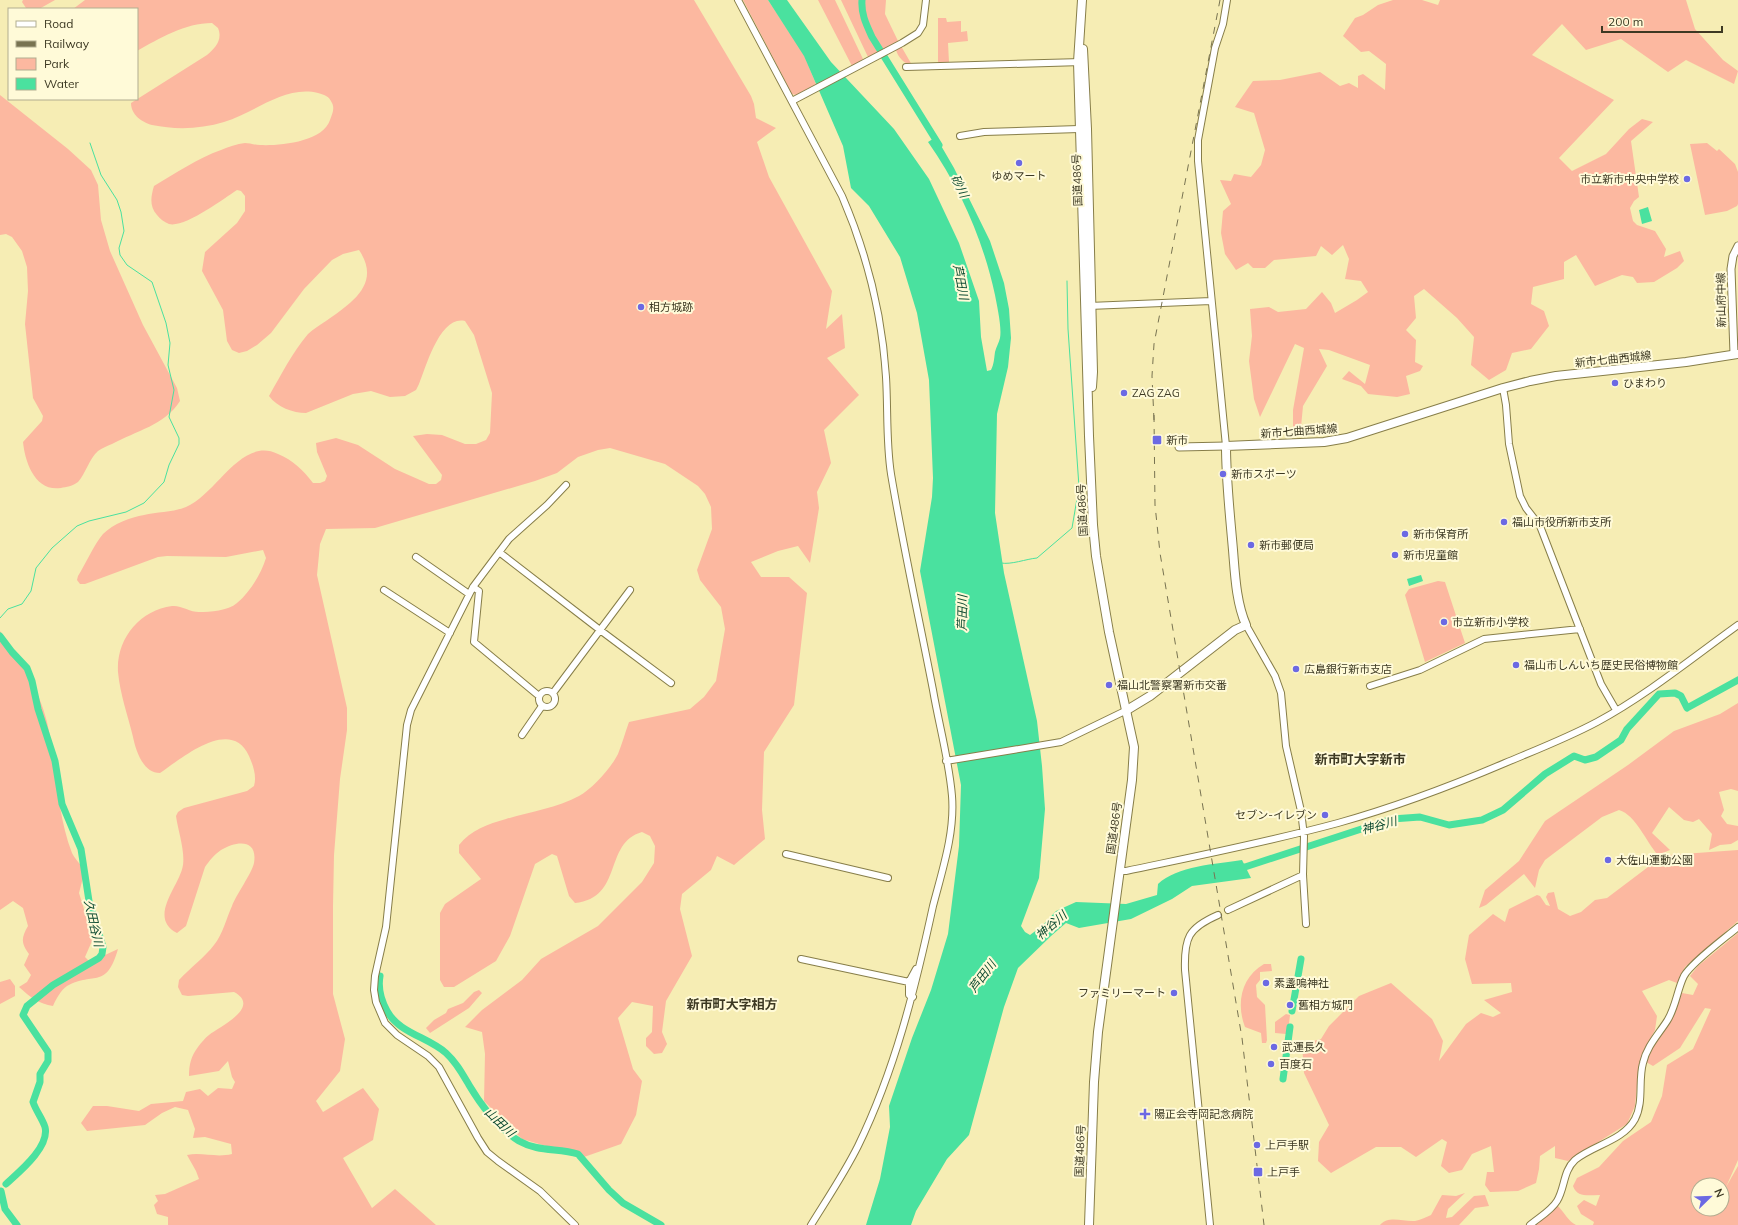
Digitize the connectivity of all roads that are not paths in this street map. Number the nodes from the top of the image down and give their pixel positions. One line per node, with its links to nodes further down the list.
1 (738, 0): 7 (street)
2 (926, 0): 7 (street)
3 (1082, 0): 5 (main road, 国道486号)
4 (1227, 0): 11 (street)
5 (1081, 62): 6 (street); 8 (main road, 国道486号); 12 (main road, 国道486号)
6 (906, 67)
7 (794, 100): 37 (street)
8 (1079, 129): 9 (street); 12 (main road, 国道486号)
9 (960, 136)
10 (1738, 246): 13 (main road, 新山府中線)
11 (1211, 300): 12 (street); 15 (street)
12 (1088, 306): 34 (main road, 国道486号)
13 (1736, 354): 14 (main road, 新市七曲西城線)
14 (1503, 388): 15 (main road, 新市七曲西城線); 26 (street)
15 (1226, 446): 16 (main road); 24 (main road)
16 (1179, 447)
17 (566, 485): 18 (street)
18 (499, 552): 20 (street); 27 (street)
19 (416, 557): 23 (street)
20 (473, 587): 23 (street); 32 (street)
21 (384, 590): 28 (street)
22 (630, 590): 27 (street)
23 (469, 594): 28 (street)
24 (1246, 625): 34 (main road); 38 (street)
25 (1738, 625): 35 (street)
26 (1580, 629): 30 (street); 35 (street)
27 (600, 630): 29 (street); 31 (street)
28 (450, 633): 51 (street)
29 (671, 683)
30 (1370, 686)
31 (553, 693): 32 (street); 33 (street)
32 (539, 696): 33 (street)
33 (542, 706): 36 (street)
34 (1127, 710): 37 (street); 40 (main road, 国道486号)
35 (1616, 710): 38 (street)
36 (522, 735)
37 (946, 760): 48 (street)
38 (1304, 834): 40 (street); 41 (street)
39 (786, 854): 42 (street)
40 (1119, 871): 53 (main road, 国道486号)
41 (1303, 875): 43 (street); 45 (street)
42 (888, 878)
43 (1228, 910)
44 (1218, 915): 54 (street)
45 (1306, 924)
46 (1738, 927): 55 (street)
47 (801, 959): 49 (street)
48 (920, 966): 49 (street); 50 (street)
49 (909, 982): 50 (street)
50 (912, 997): 52 (street)
51 (575, 1225)
52 (811, 1225)
53 (1089, 1225)
54 (1210, 1225)
55 (1530, 1225)

